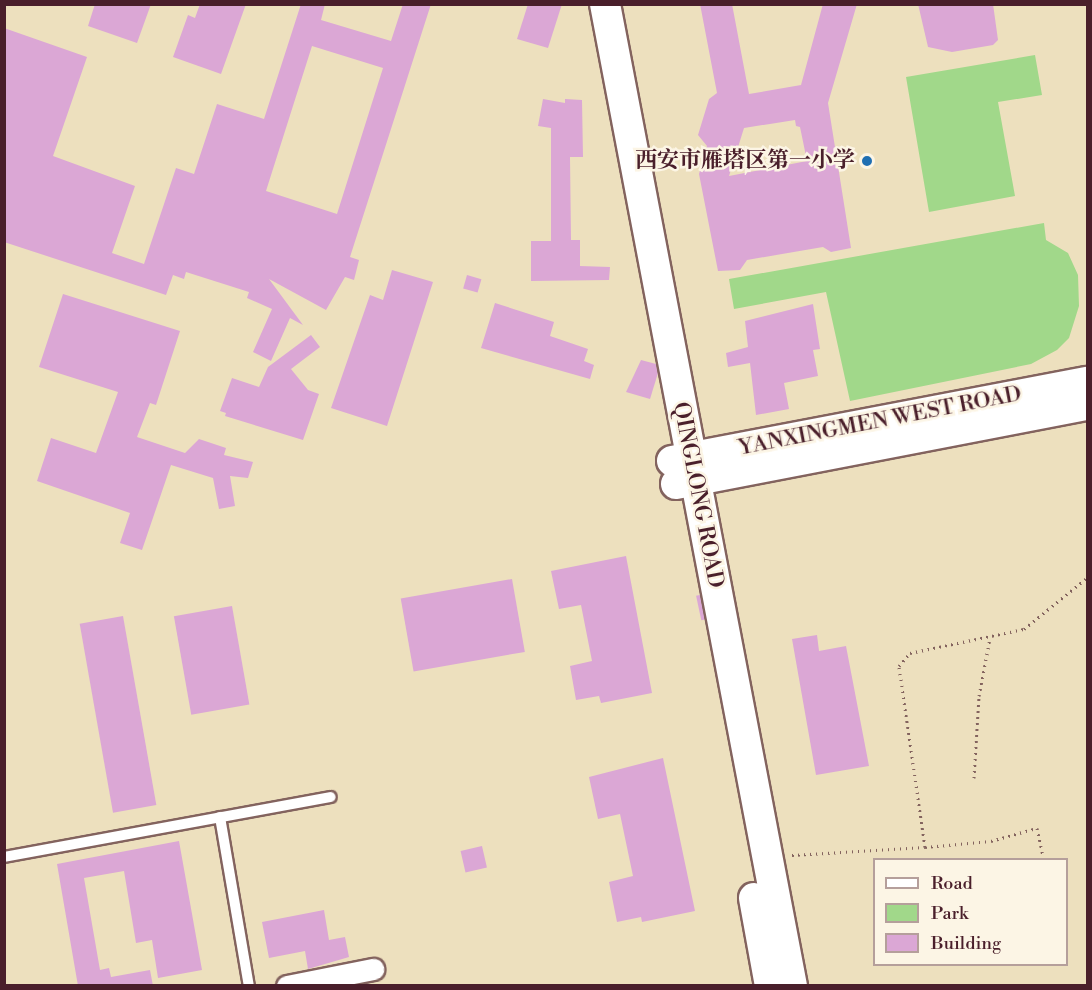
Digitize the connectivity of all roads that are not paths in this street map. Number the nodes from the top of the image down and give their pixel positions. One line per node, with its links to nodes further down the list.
1 (585, 4): 5 (street, QINGLONG ROAD)
2 (605, 4): 5 (street, QINGLONG ROAD)
3 (1088, 382): 5 (street, YANXINGMEN WEST ROAD)
4 (1088, 405): 5 (street, YANXINGMEN WEST ROAD)
5 (683, 470): 12 (street, QINGLONG ROAD); 13 (street, QINGLONG ROAD)
6 (331, 797): 7 (lane)
7 (220, 817): 8 (lane); 10 (lane)
8 (4, 857)
9 (373, 969): 11 (street)
10 (249, 986)
11 (287, 986)
12 (770, 986)
13 (792, 986)

